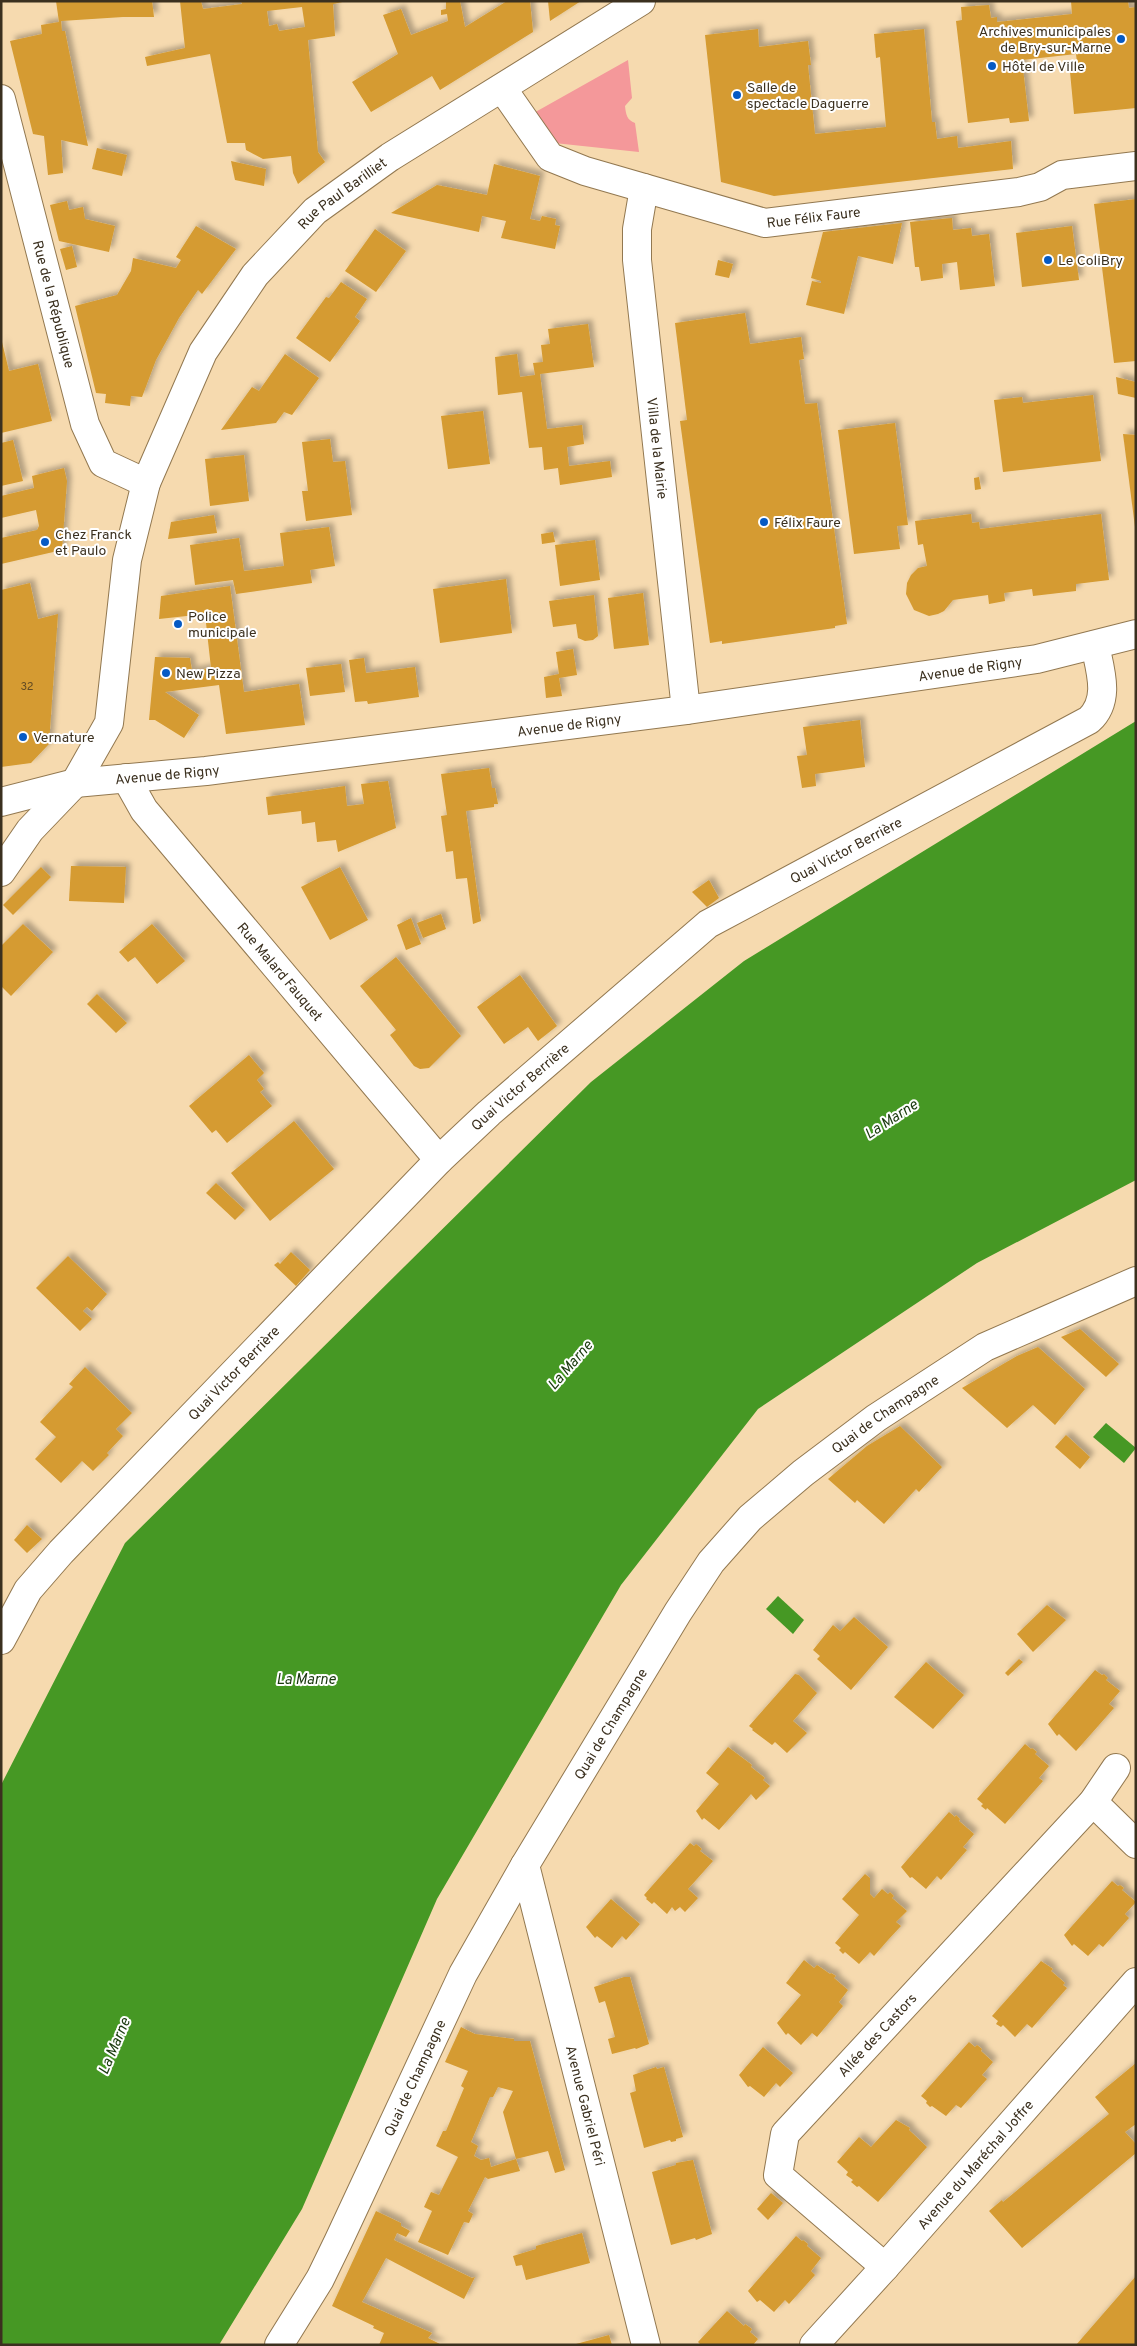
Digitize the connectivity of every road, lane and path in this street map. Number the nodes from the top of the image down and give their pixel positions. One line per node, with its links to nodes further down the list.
1 (641, 1): 2 (street, Rue Paul Barilliet)
2 (502, 88): 5 (street, Rue Félix Faure); 6 (street, Rue Paul Barilliet)
3 (1, 99): 6 (street, Rue de la République)
4 (1136, 166): 5 (street, Rue Félix Faure)
5 (644, 188): 9 (street, Villa de la Mairie)
6 (146, 483): 11 (street, Rue Paul Barilliet)
7 (1136, 634): 8 (street, Avenue de Rigny)
8 (1095, 645): 9 (street, Avenue de Rigny); 14 (street, Quai Victor Berrière)
9 (686, 710): 10 (street, Avenue de Rigny)
10 (126, 778): 11 (street, Avenue de Rigny); 14 (street, Rue Malard Fauquet)
11 (75, 783): 12 (street, Avenue de Rigny); 13 (street)
12 (1, 802)
13 (1, 872)
14 (439, 1160): 16 (street, Quai Victor Berrière)
15 (1136, 1281): 20 (street, Quai de Champagne)
16 (1, 1640)
17 (1116, 1768): 18 (street, Allée des Castors)
18 (1093, 1802): 19 (street); 22 (street, Allée des Castors)
19 (1136, 1844)
20 (525, 1865): 23 (street, Quai de Champagne); 24 (street, Avenue Gabriel Péri)
21 (1136, 1982): 22 (street, Avenue du Maréchal Joffre)
22 (885, 2267): 25 (street, Avenue du Maréchal Joffre)
23 (279, 2345)
24 (646, 2345)
25 (814, 2345)

